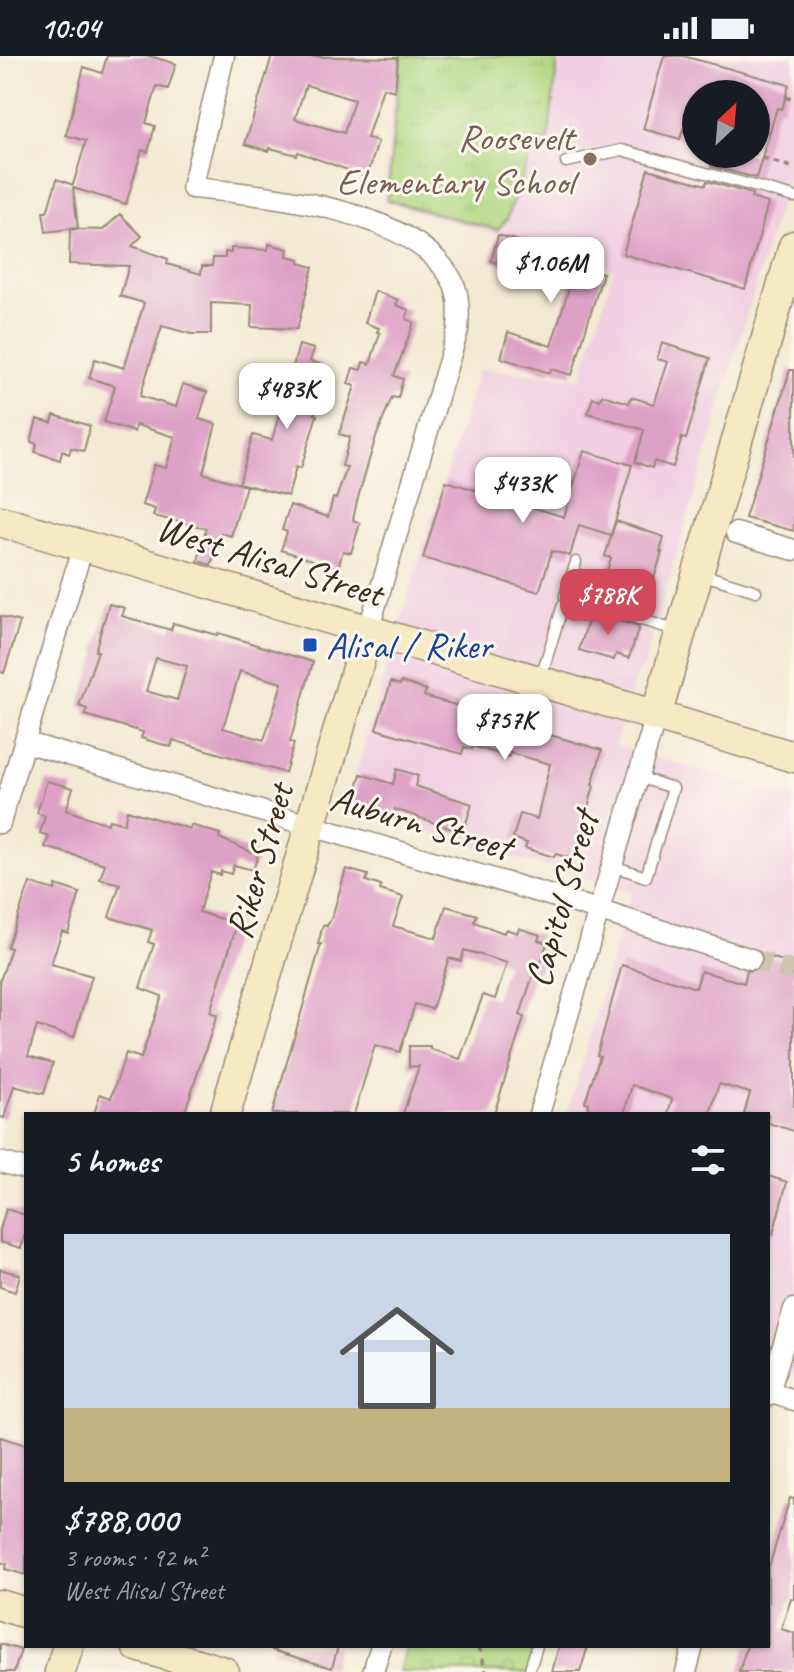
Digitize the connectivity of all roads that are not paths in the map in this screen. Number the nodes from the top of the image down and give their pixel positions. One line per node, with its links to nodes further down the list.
1 (224, 56): 13 (street)
2 (566, 162): 3 (lane)
3 (794, 197)
4 (794, 246): 10 (street, Capitol Street)
5 (0, 521): 7 (street, West Alisal Street)
6 (736, 533): 8 (street)
7 (83, 546): 13 (street, West Alisal Street); 17 (street)
8 (794, 550)
9 (576, 562): 14 (lane)
10 (699, 574): 11 (lane); 14 (street, Capitol Street)
11 (756, 591)
12 (563, 605): 15 (lane)
13 (368, 631): 15 (street, West Alisal Street); 21 (street, Riker Street)
14 (681, 632): 16 (street, Capitol Street)
15 (539, 681): 16 (street, West Alisal Street)
16 (656, 716): 18 (street, West Alisal Street); 19 (street, Capitol Street)
17 (24, 742): 20 (street); 21 (street, Auburn Street)
18 (794, 757)
19 (638, 777): 22 (street, Capitol Street); 22 (lane)
20 (0, 823)
21 (312, 826): 23 (street, Auburn Street); 25 (street, Riker Street)
22 (613, 866): 23 (street, Capitol Street)
23 (600, 911): 24 (street, Auburn Street); 26 (street, Capitol Street)
24 (751, 959)
25 (226, 1112)
26 (540, 1112)
27 (0, 1162): 28 (street)
28 (24, 1168)
29 (794, 1309): 30 (street)
30 (770, 1387)
31 (770, 1394): 32 (street)
32 (794, 1400)
33 (0, 1605): 34 (street)
34 (24, 1612)
35 (67, 1648): 40 (street)
36 (144, 1648): 41 (street)
37 (380, 1648): 42 (street)
38 (536, 1648): 43 (lane)
39 (692, 1648): 44 (street)
40 (60, 1672)
41 (224, 1672)
42 (373, 1672)
43 (529, 1672)
44 (686, 1672)

